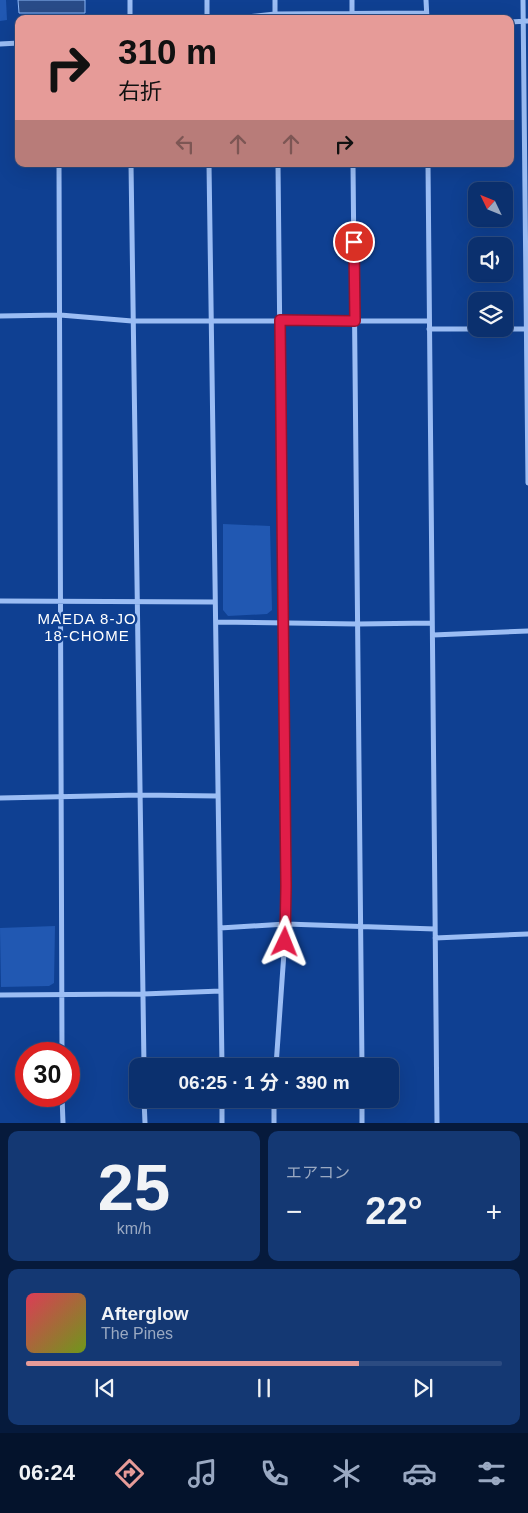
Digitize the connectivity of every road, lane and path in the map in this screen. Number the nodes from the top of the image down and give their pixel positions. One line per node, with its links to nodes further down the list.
1 (130, 0): 7 (street)
2 (206, 0): 8 (street)
3 (275, 0): 9 (street)
4 (352, 0): 10 (street)
5 (426, 0): 11 (street)
6 (523, 0): 12 (street)
7 (130, 15)
8 (207, 15)
9 (275, 15)
10 (352, 15)
11 (426, 15)
12 (526, 21): 29 (street)
13 (15, 43): 14 (street)
14 (0, 44)
15 (59, 167): 21 (street)
16 (131, 167): 25 (street)
17 (209, 167): 23 (street)
18 (278, 167): 24 (street)
19 (354, 167): 26 (street)
20 (428, 167): 27 (street)
21 (60, 315): 22 (street); 25 (street); 32 (street)
22 (0, 316)
23 (211, 320): 24 (street); 25 (street); 34 (street)
24 (280, 320): 26 (street); 36 (street)
25 (132, 321): 33 (street)
26 (355, 321): 27 (street); 38 (street)
27 (429, 321): 28 (street)
28 (430, 329): 29 (street); 37 (street)
29 (527, 329): 30 (street)
30 (528, 483)
31 (0, 601): 32 (street)
32 (61, 602): 33 (street); 43 (street)
33 (137, 602): 34 (street); 41 (street)
34 (215, 602): 35 (street)
35 (216, 622): 36 (street); 42 (street)
36 (283, 623): 38 (street); 45 (street)
37 (432, 623): 38 (street); 40 (street)
38 (358, 624): 46 (street)
39 (528, 631): 40 (street)
40 (432, 635): 48 (street)
41 (140, 795): 42 (street); 43 (street); 53 (street)
42 (218, 796): 47 (street)
43 (62, 797): 44 (street); 52 (street)
44 (0, 798)
45 (286, 924): 46 (street); 47 (street); 58 (street)
46 (360, 926): 48 (street); 59 (street)
47 (220, 928): 51 (street)
48 (435, 928): 50 (street)
49 (528, 934): 50 (street)
50 (436, 938): 70 (street)
51 (221, 991): 53 (street); 57 (street)
52 (62, 994): 53 (street); 54 (street); 55 (street)
53 (143, 994): 56 (street)
54 (0, 995)
55 (62, 1042)
56 (144, 1058)
57 (222, 1058)
58 (277, 1058)
59 (362, 1058)
60 (62, 1107): 65 (street)
61 (144, 1108): 66 (street)
62 (222, 1108): 67 (street)
63 (274, 1108): 68 (street)
64 (362, 1108): 69 (street)
65 (62, 1123)
66 (145, 1123)
67 (222, 1123)
68 (274, 1123)
69 (362, 1123)
70 (437, 1123)

